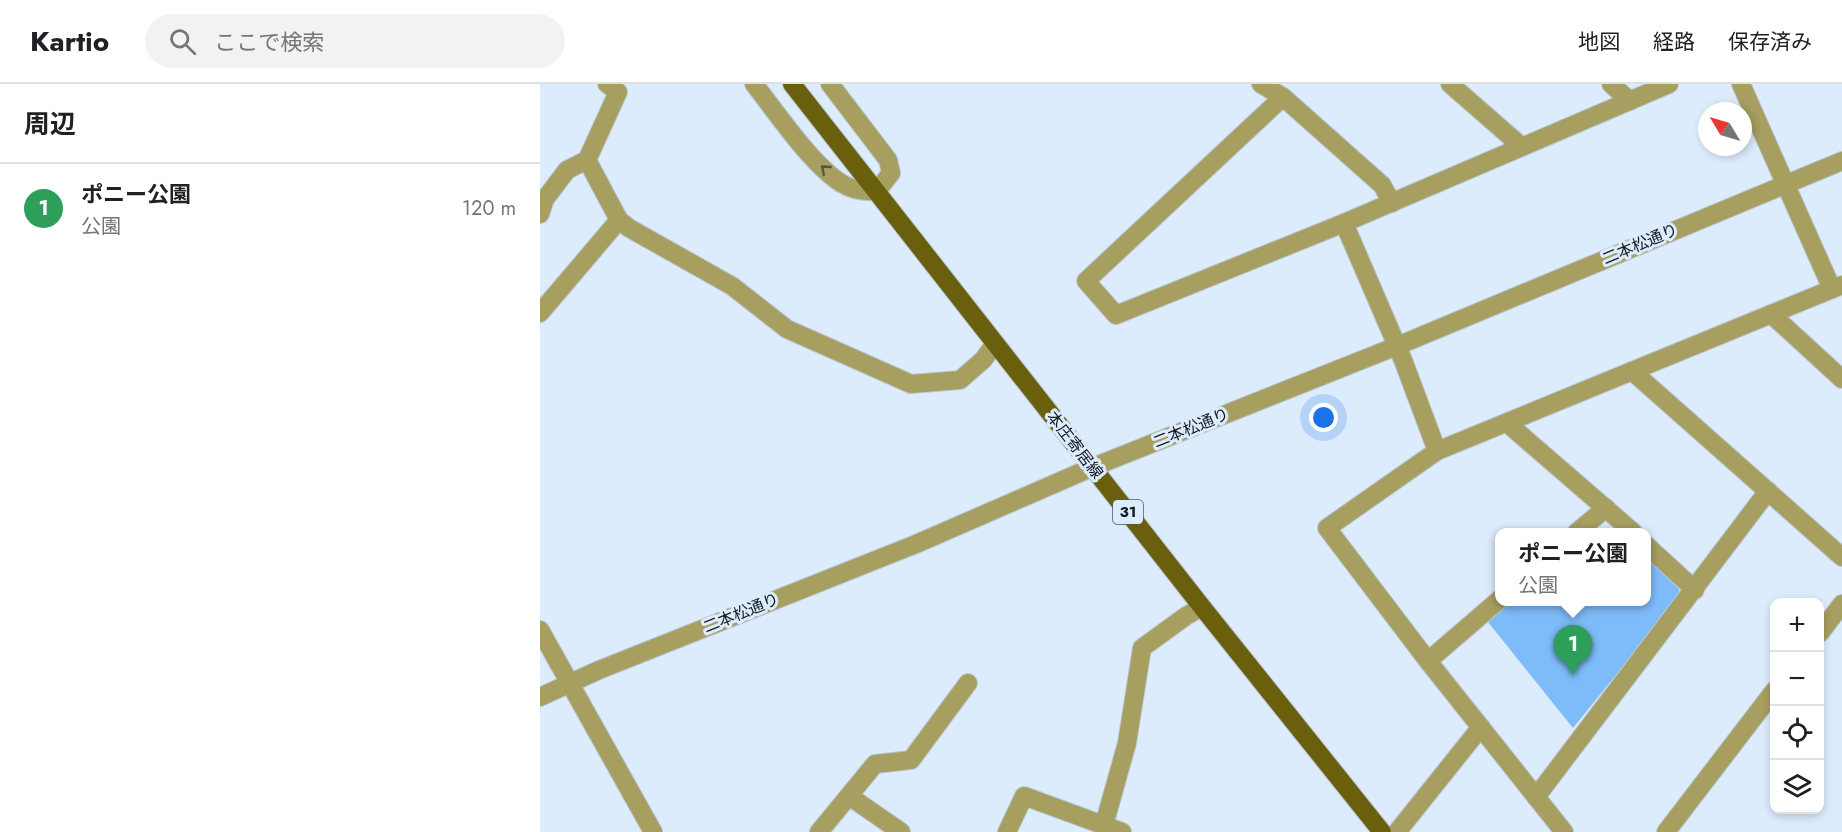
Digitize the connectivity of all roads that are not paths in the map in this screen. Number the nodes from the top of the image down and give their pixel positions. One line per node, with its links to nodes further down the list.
1 (608, 84): 13 (street)
2 (754, 84): 16 (street, one-way to 2)
3 (792, 84): 16 (main road, 本庄寄居線 / 31)
4 (1261, 84): 10 (street)
5 (1450, 84): 12 (street)
6 (1611, 84): 11 (street)
7 (1669, 84): 11 (street)
8 (1741, 84): 15 (street)
9 (838, 87): 16 (street)
10 (1283, 97): 17 (street); 20 (street)
11 (1630, 100): 12 (street)
12 (1521, 146): 17 (street)
13 (587, 160): 18 (street); 19 (street)
14 (1842, 160): 15 (street, 二本松通り)
15 (1785, 183): 21 (street); 25 (street, 二本松通り)
16 (877, 191): 24 (main road, 本庄寄居線 / 31)
17 (1392, 203): 20 (street)
18 (540, 214)
19 (619, 220): 22 (street); 24 (street)
20 (1344, 223): 25 (street)
21 (1837, 287): 23 (street)
22 (540, 313)
23 (1771, 314): 26 (street); 27 (street)
24 (995, 344): 30 (main road, 本庄寄居線 / 31)
25 (1397, 346): 29 (street); 30 (street, 二本松通り)
26 (1632, 371): 28 (street); 31 (street)
27 (1842, 379)
28 (1507, 423): 29 (street); 32 (street)
29 (1437, 451): 43 (street)
30 (1093, 467): 40 (main road, 本庄寄居線 / 31); 44 (street, 二本松通り)
31 (1768, 491): 36 (street); 37 (street)
32 (1606, 508): 33 (street); 34 (street)
33 (1582, 528)
34 (1628, 528)
35 (1651, 549): 37 (street)
36 (1842, 557)
37 (1695, 590): 50 (street)
38 (1495, 603): 43 (street)
39 (1842, 604): 41 (street)
40 (1202, 607): 51 (street); 57 (main road, 本庄寄居線 / 31)
41 (1824, 628)
42 (540, 630): 44 (street)
43 (1428, 661): 48 (street)
44 (569, 683): 47 (street, 二本松通り); 52 (street)
45 (968, 683): 49 (street)
46 (1770, 696): 60 (street)
47 (540, 697)
48 (1481, 727): 50 (street); 58 (street)
49 (849, 796): 53 (street); 54 (street)
50 (1536, 796): 59 (street)
51 (1104, 825): 55 (street); 56 (street)
52 (653, 832)
53 (819, 832)
54 (901, 832)
55 (1007, 832)
56 (1122, 832)
57 (1382, 832)
58 (1397, 832)
59 (1564, 832)
60 (1666, 832)

